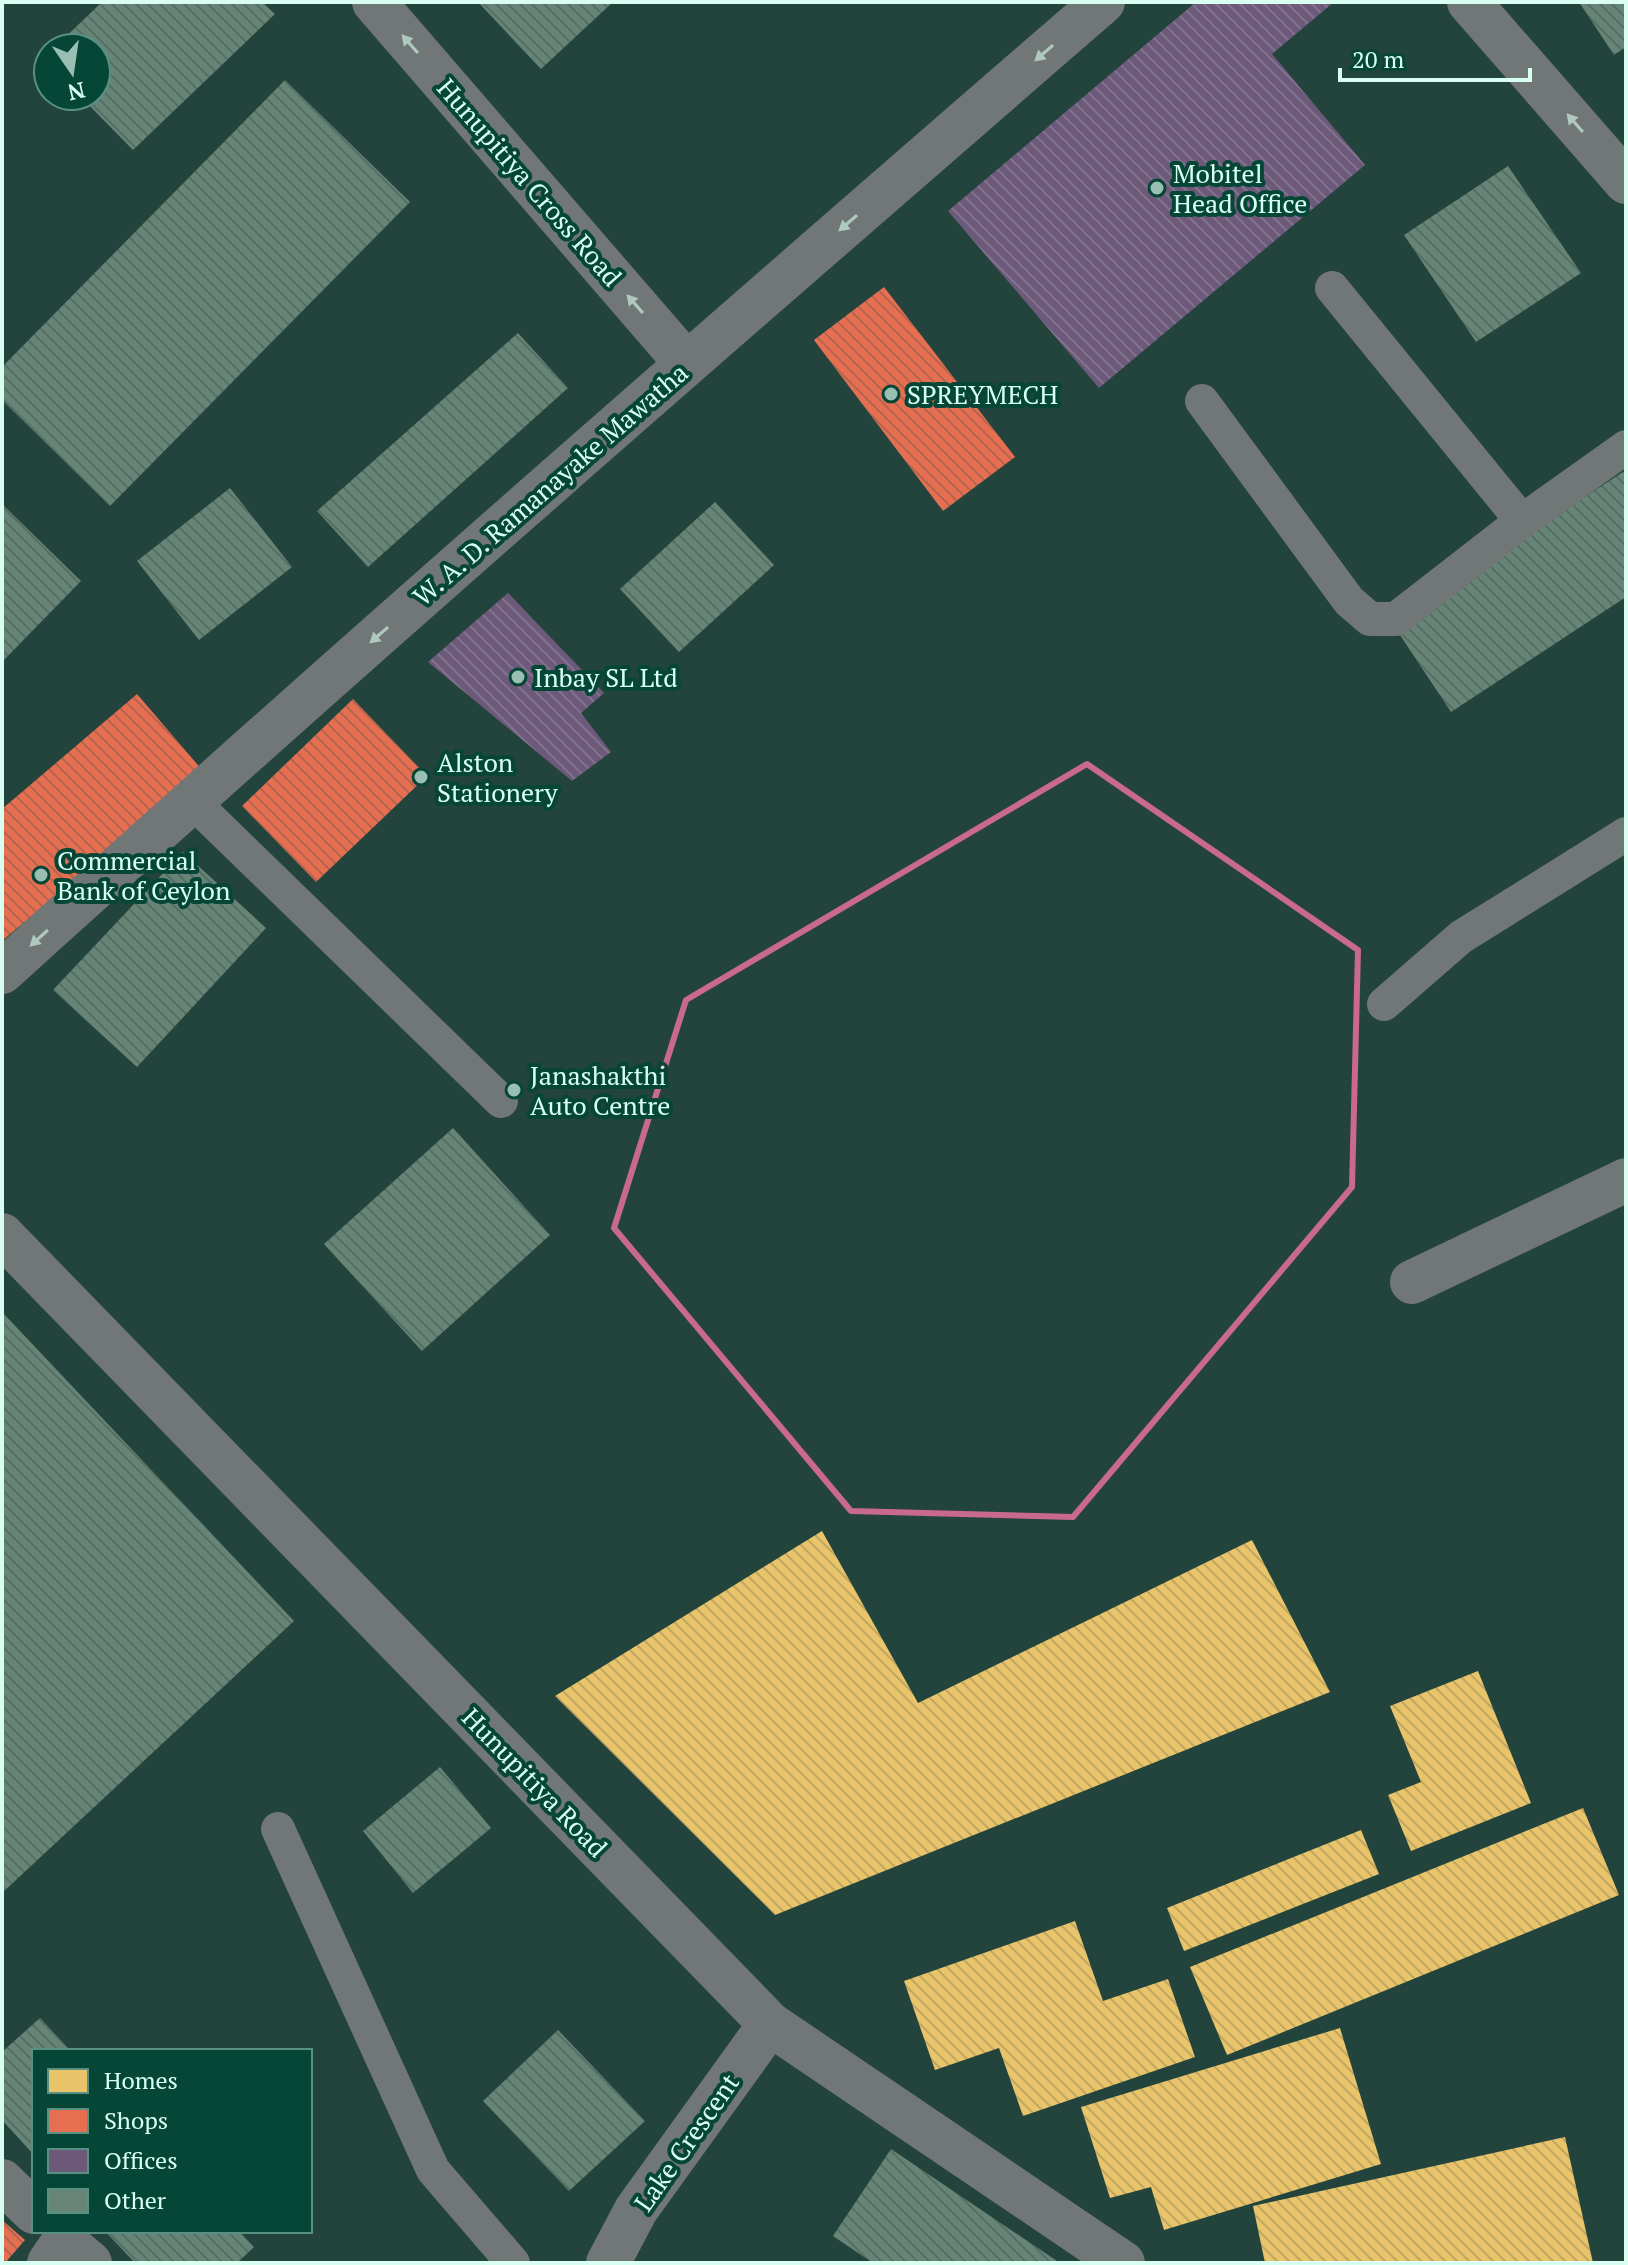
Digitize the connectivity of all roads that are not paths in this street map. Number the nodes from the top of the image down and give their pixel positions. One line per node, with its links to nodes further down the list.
1 (374, 2): 6 (street, Hunupitiya Cross Road, one-way to 1)
2 (1103, 2): 6 (street, W. A. D. Ramanayake Mawatha, one-way to 6)
3 (1469, 2): 4 (street, one-way to 3)
4 (1626, 182)
5 (1332, 288): 9 (lane)
6 (686, 363): 10 (street, W. A. D. Ramanayake Mawatha, one-way to 10)
7 (1202, 401): 9 (lane)
8 (1626, 447): 9 (lane)
9 (1522, 521)
10 (191, 800): 12 (street, W. A. D. Ramanayake Mawatha, one-way to 12); 14 (lane)
11 (1626, 834): 13 (lane)
12 (2, 972)
13 (1384, 1004)
14 (501, 1101)
15 (1626, 1180): 17 (street)
16 (2, 1235): 19 (street, Hunupitiya Road)
17 (1412, 1282)
18 (278, 1829): 22 (lane)
19 (770, 2024): 23 (street, Lake Crescent); 24 (street, Hunupitiya Road)
20 (2, 2181): 21 (street)
21 (32, 2214)
22 (513, 2263)
23 (608, 2263)
24 (1123, 2263)

